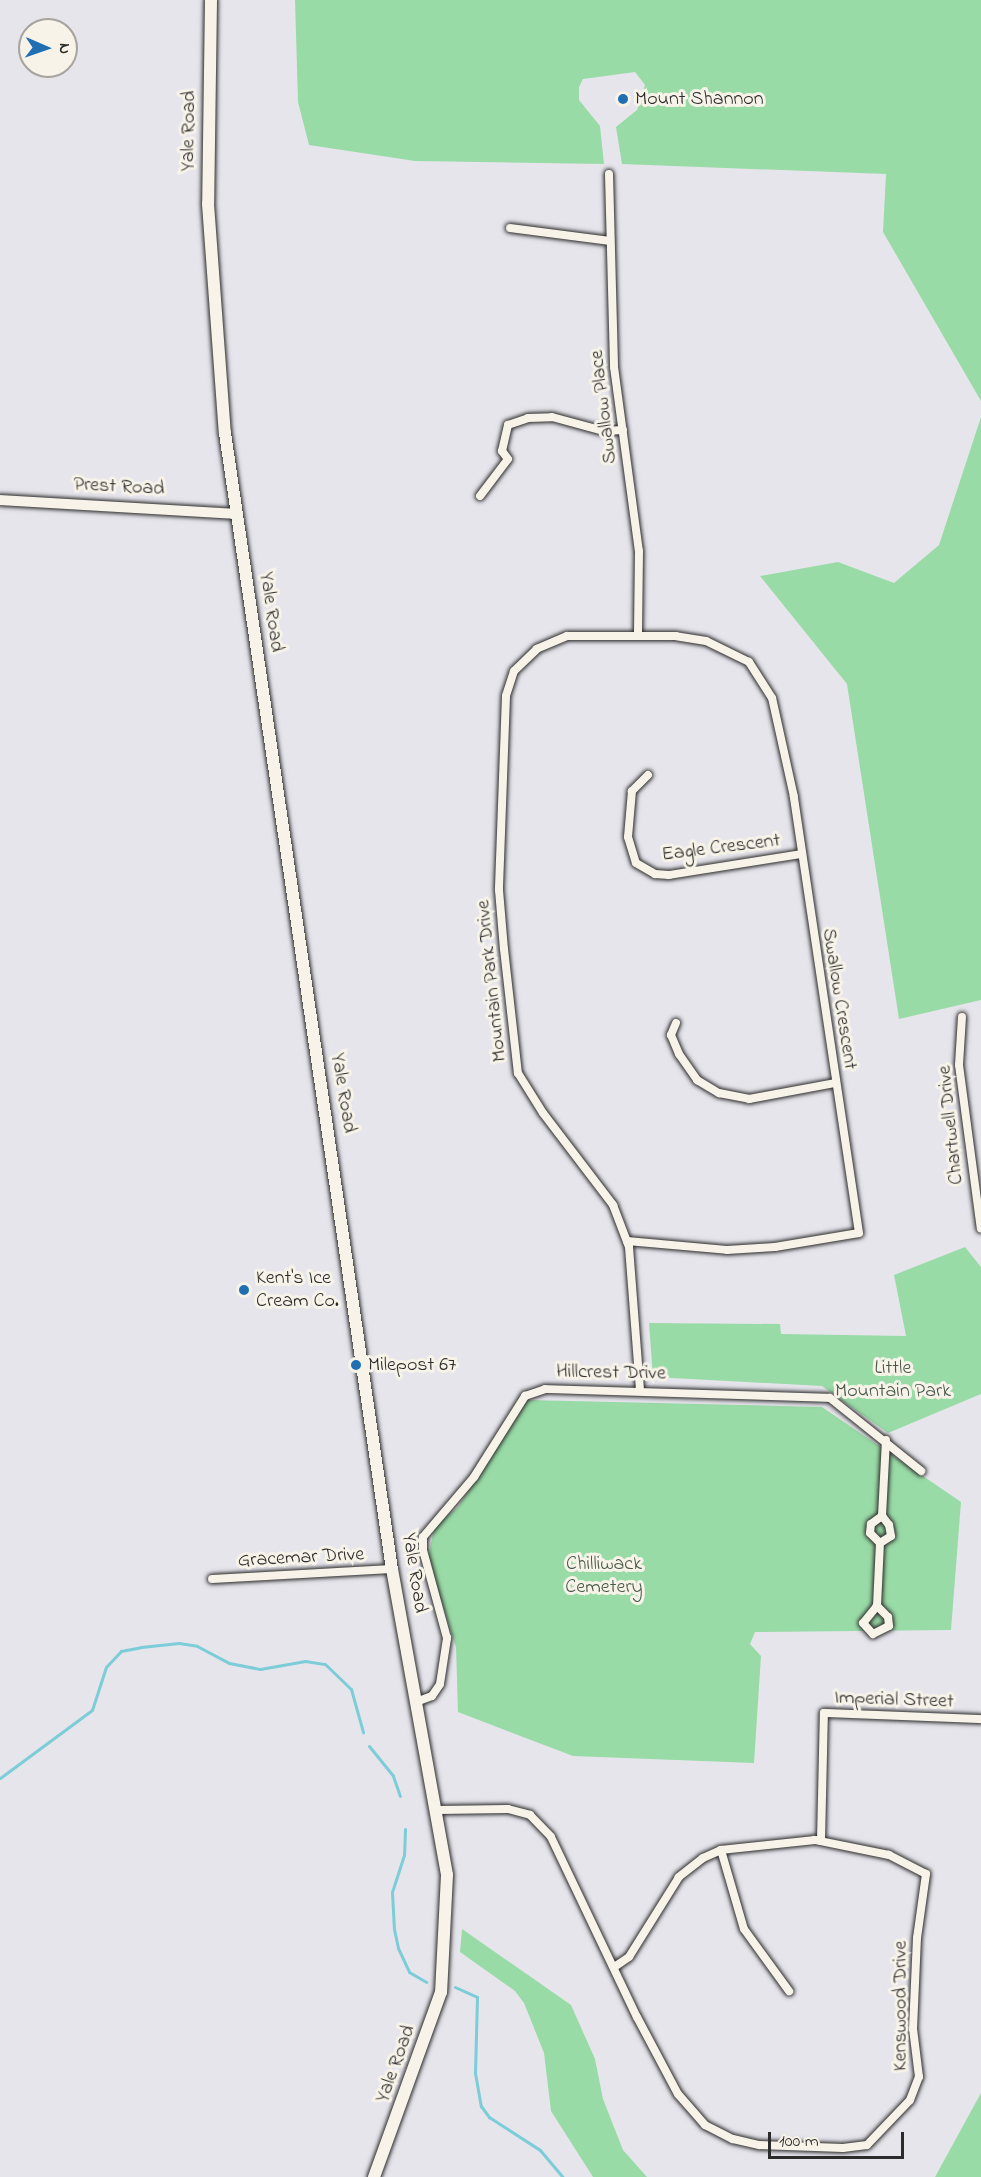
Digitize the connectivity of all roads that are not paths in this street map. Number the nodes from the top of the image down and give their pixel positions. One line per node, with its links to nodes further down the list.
1 (211, 0): 8 (main road, Yale Road)
2 (609, 174): 4 (street, Swallow Place)
3 (510, 228): 4 (street)
4 (610, 241): 5 (street, Swallow Place)
5 (623, 430): 6 (street); 9 (street, Swallow Place)
6 (480, 496)
7 (0, 500): 8 (street, Prest Road)
8 (237, 514): 22 (main road, Yale Road)
9 (638, 636): 11 (street, Swallow Crescent); 16 (street, Mountain Park Drive)
10 (648, 775): 11 (street, Eagle Crescent)
11 (801, 854): 14 (street, Swallow Crescent)
12 (962, 1017): 15 (street, Chartwell Drive)
13 (676, 1023): 14 (street)
14 (835, 1083): 16 (street, Swallow Crescent)
15 (981, 1229)
16 (627, 1241): 17 (street, Mountain Park Drive)
17 (640, 1391): 18 (street, Hillcrest Drive); 25 (street, Hillcrest Drive)
18 (886, 1440): 19 (street, Hillcrest Drive); 20 (street)
19 (921, 1471)
20 (882, 1516): 21 (street); 21 (street)
21 (880, 1543): 24 (street)
22 (392, 1569): 23 (street, Gracemar Drive); 25 (main road, Yale Road)
23 (212, 1580)
24 (877, 1606)
25 (416, 1702): 27 (main road, Yale Road)
26 (981, 1719): 28 (street, Imperial Street)
27 (438, 1810): 30 (street, Kenswood Drive); 32 (main road, Yale Road)
28 (821, 1841): 29 (street, Kenswood Drive); 30 (street, Kenswood Drive)
29 (721, 1850): 30 (street, Kenswood Drive); 31 (street)
30 (614, 1966)
31 (789, 1991)
32 (374, 2177)

